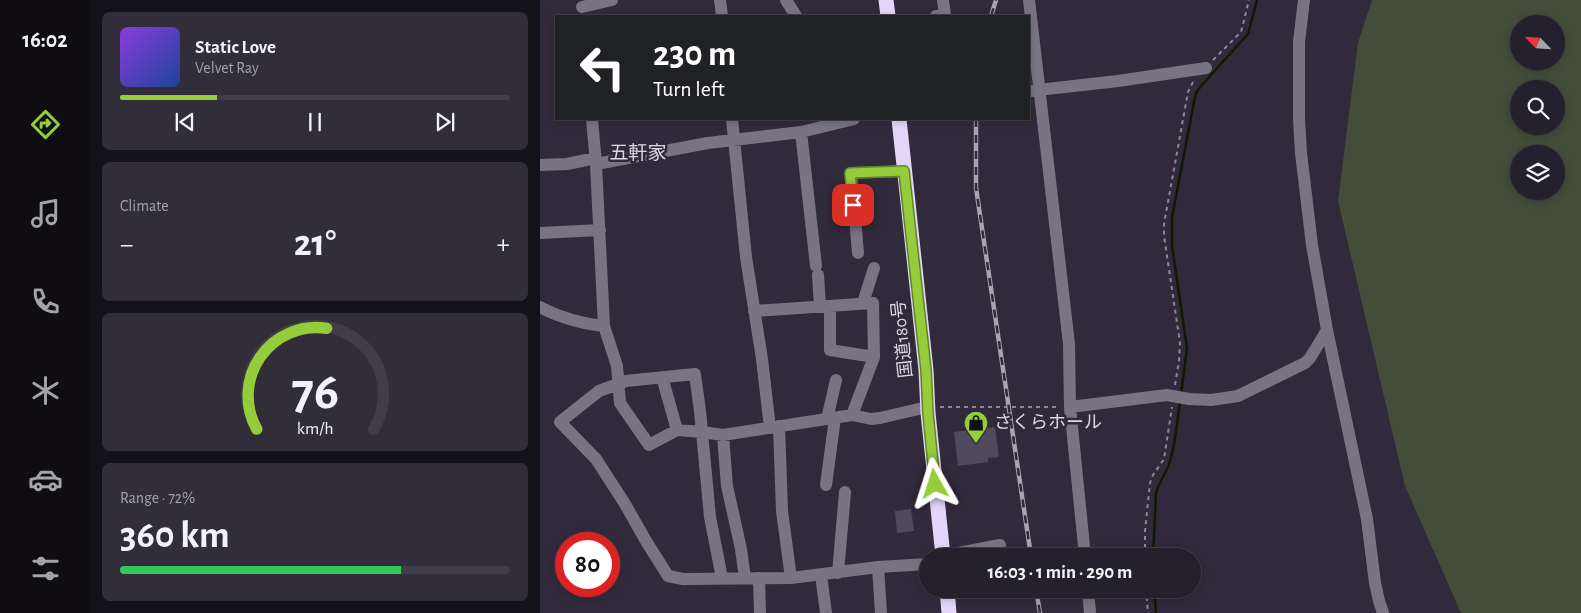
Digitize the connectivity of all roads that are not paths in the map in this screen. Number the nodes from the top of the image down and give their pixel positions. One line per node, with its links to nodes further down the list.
1 (612, 0): 8 (street)
2 (720, 0): 9 (street)
3 (786, 0): 10 (street)
4 (886, 0): 11 (highway)
5 (943, 0): 12 (street)
6 (1029, 0): 13 (street)
7 (1304, 0): 35 (street)
8 (582, 8)
9 (722, 15)
10 (795, 15)
11 (888, 15)
12 (945, 15)
13 (1030, 15)
14 (1030, 18): 16 (street)
15 (1206, 68): 16 (street)
16 (1034, 91): 40 (street)
17 (592, 120): 23 (street)
18 (732, 120): 22 (street)
19 (850, 120): 21 (street)
20 (899, 120): 25 (highway, 国道180号)
21 (801, 132): 22 (street); 31 (street)
22 (734, 141): 23 (street); 33 (street)
23 (596, 161): 24 (street); 26 (street)
24 (540, 165)
25 (904, 171): 28 (street); 41 (highway, 国道180号)
26 (600, 230): 27 (street); 34 (street)
27 (540, 233)
28 (858, 253)
29 (874, 268): 30 (street)
30 (863, 304): 31 (street); 36 (street)
31 (825, 306): 33 (street); 36 (street)
32 (540, 307): 34 (street)
33 (754, 311): 44 (street)
34 (604, 326): 39 (street)
35 (1327, 330): 40 (street); 69 (street)
36 (874, 357): 42 (street)
37 (662, 377): 39 (street); 45 (street); 46 (street)
38 (836, 380): 43 (street)
39 (618, 384): 45 (street); 58 (street)
40 (1070, 406): 53 (street)
41 (927, 407): 42 (street); 51 (highway, 国道180号)
42 (852, 415): 43 (street)
43 (831, 419): 44 (street); 48 (street)
44 (775, 427): 47 (street); 61 (street)
45 (677, 430): 46 (street)
46 (702, 432): 47 (street); 58 (street)
47 (723, 435): 59 (street)
48 (826, 485)
49 (845, 492): 56 (street)
50 (1000, 545): 52 (street)
51 (942, 548)
52 (984, 548)
53 (1084, 548)
54 (919, 565): 55 (street)
55 (878, 567): 56 (street); 66 (street)
56 (838, 573): 57 (street)
57 (821, 575): 61 (street); 65 (street)
58 (722, 578): 59 (street)
59 (745, 578): 60 (street)
60 (759, 578): 61 (street); 64 (street)
61 (791, 578)
62 (948, 598): 67 (highway)
63 (1089, 598): 68 (street)
64 (760, 613)
65 (826, 613)
66 (880, 613)
67 (949, 613)
68 (1090, 613)
69 (1382, 613)

